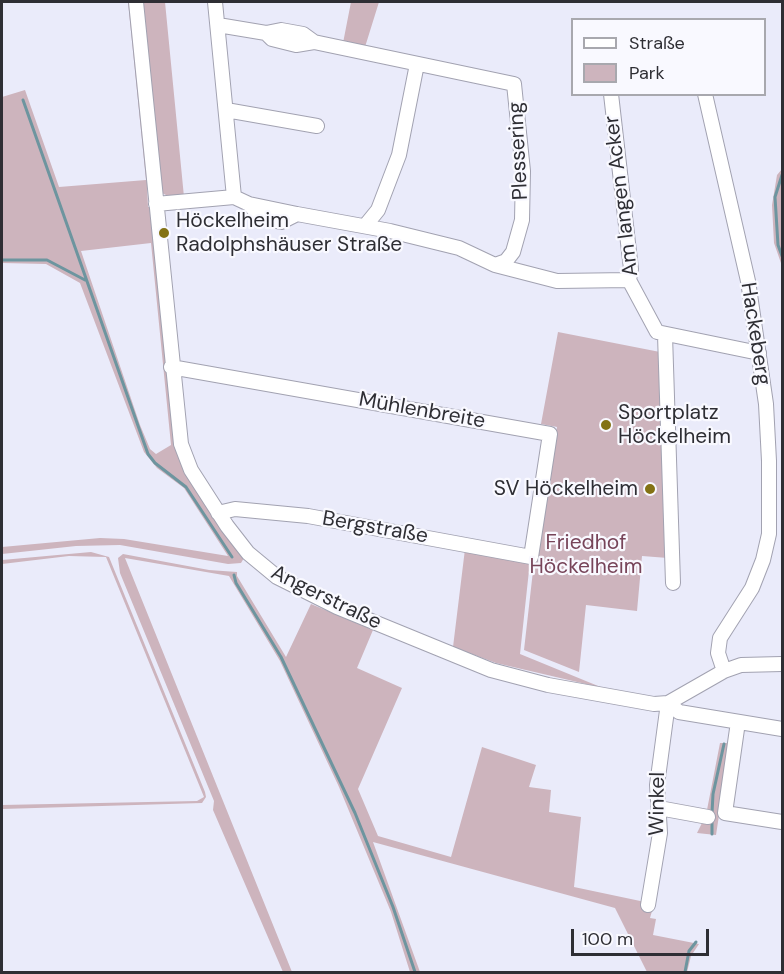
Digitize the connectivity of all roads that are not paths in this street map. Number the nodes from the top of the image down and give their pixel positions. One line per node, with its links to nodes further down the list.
1 (136, 2): 10 (street, Angerstraße)
2 (215, 2): 3 (street)
3 (218, 25): 4 (street); 7 (street)
4 (417, 64): 11 (street); 14 (street, Plessering)
5 (611, 96): 17 (street, Am langen Acker)
6 (705, 96): 19 (street, Hackeberg)
7 (226, 110): 8 (street); 9 (street)
8 (317, 126)
9 (234, 197): 10 (street); 12 (street)
10 (156, 204): 20 (street, Angerstraße)
11 (378, 210): 12 (street); 13 (street)
12 (365, 226): 13 (street)
13 (390, 231): 15 (street)
14 (513, 252): 15 (street); 16 (street)
15 (495, 265): 16 (street)
16 (522, 273): 17 (street)
17 (629, 280): 18 (street, Am langen Acker)
18 (665, 335): 19 (street); 23 (street)
19 (759, 353): 25 (street, Hackeberg)
20 (171, 367): 21 (street, Angerstraße); 22 (street, Mühlenbreite)
21 (218, 513): 22 (street, Bergstraße); 26 (street, Angerstraße)
22 (531, 557)
23 (673, 583)
24 (783, 664): 25 (street)
25 (724, 671): 26 (street)
26 (668, 703): 27 (street); 29 (street, Winkel)
27 (738, 722): 28 (street); 31 (street)
28 (783, 729)
29 (658, 808): 30 (street); 32 (street, Winkel)
30 (708, 817)
31 (783, 822)
32 (648, 905)

